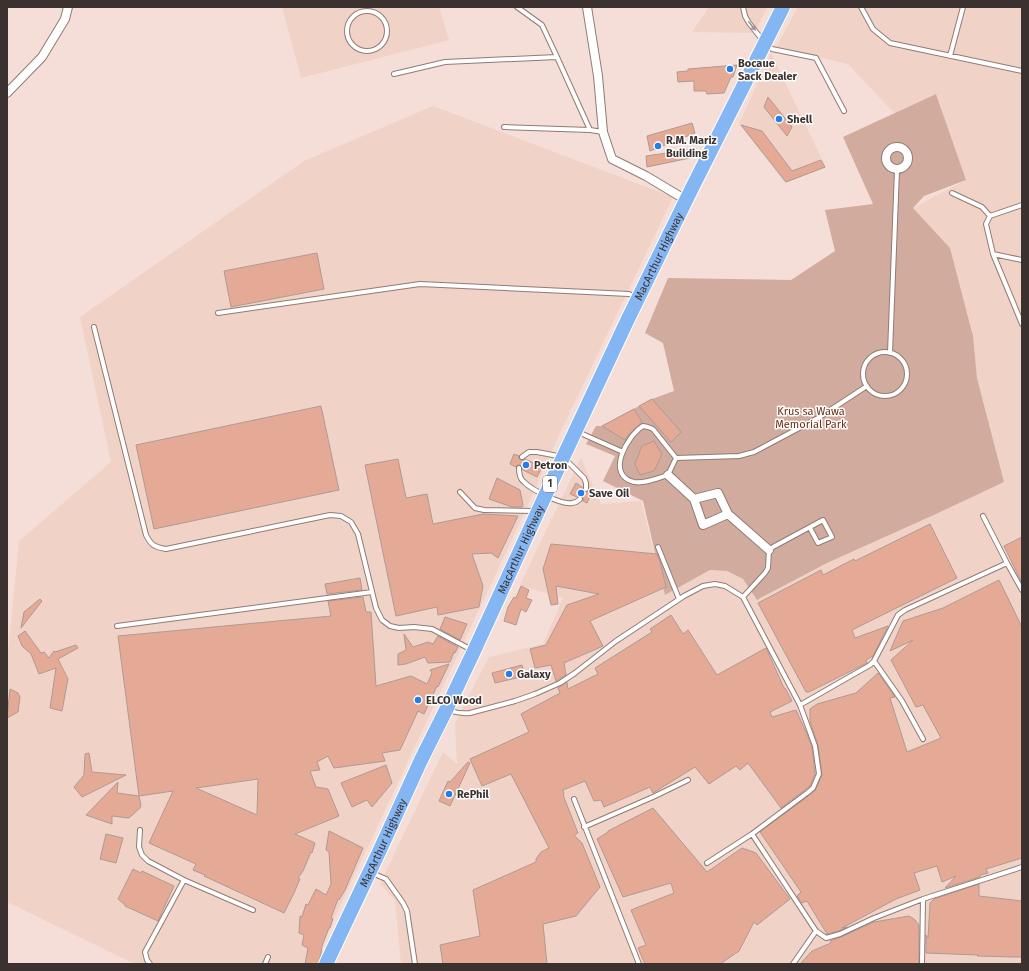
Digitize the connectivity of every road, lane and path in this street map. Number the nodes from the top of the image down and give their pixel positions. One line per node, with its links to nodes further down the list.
1 (68, 7): 14 (street)
2 (517, 7): 11 (lane)
3 (587, 7): 18 (street)
4 (743, 7): 9 (lane, one-way to 9)
5 (782, 7): 9 (highway, MacArthur Highway / 1)
6 (861, 7): 10 (lane)
7 (963, 7): 10 (lane)
8 (362, 9): 8 (lane)
9 (764, 42): 15 (lane); 21 (highway, MacArthur Highway / 1)
10 (950, 56): 12 (lane)
11 (556, 57): 13 (lane); 17 (lane)
12 (1022, 71)
13 (394, 74)
14 (7, 93)
15 (844, 111)
16 (504, 127): 17 (lane)
17 (590, 130): 18 (lane)
18 (603, 132): 21 (street)
19 (897, 170): 30 (lane)
20 (952, 193): 23 (lane)
21 (686, 200): 26 (highway, MacArthur Highway / 1)
22 (1022, 205): 23 (lane)
23 (990, 216): 24 (lane)
24 (993, 254): 25 (lane); 28 (lane)
25 (1022, 260)
26 (638, 298): 27 (lane); 32 (highway, MacArthur Highway / 1)
27 (218, 313)
28 (1022, 324)
29 (94, 327): 52 (lane)
30 (890, 353): 31 (lane); 31 (lane)
31 (867, 386): 36 (lane)
32 (576, 431): 33 (lane); 35 (highway, MacArthur Highway / 1)
33 (623, 452): 36 (lane); 38 (lane)
34 (522, 457): 35 (lane)
35 (563, 457): 39 (lane); 41 (highway, MacArthur Highway / 1)
36 (676, 458): 38 (lane)
37 (519, 468): 41 (lane)
38 (668, 475): 43 (street)
39 (586, 489)
40 (460, 492): 44 (lane)
41 (545, 496): 42 (lane); 44 (highway, MacArthur Highway / 1)
42 (580, 499)
43 (694, 499): 45 (street); 45 (street)
44 (538, 512): 56 (highway, MacArthur Highway / 1)
45 (728, 514): 49 (street)
46 (983, 516): 50 (lane)
47 (810, 528): 47 (lane); 49 (lane)
48 (658, 547): 54 (lane)
49 (769, 550): 53 (lane)
50 (1007, 564): 51 (lane); 57 (lane)
51 (1022, 590)
52 (372, 592): 55 (lane); 56 (lane)
53 (743, 597): 54 (lane); 58 (lane)
54 (680, 599): 59 (lane)
55 (117, 626)
56 (474, 651): 59 (highway, MacArthur Highway / 1)
57 (874, 661): 58 (lane); 60 (lane)
58 (800, 705): 65 (lane)
59 (446, 710): 68 (highway, MacArthur Highway / 1)
60 (923, 739)
61 (688, 780): 63 (lane)
62 (574, 799): 63 (lane)
63 (584, 827): 78 (lane)
64 (140, 830): 69 (lane)
65 (752, 834): 66 (lane); 72 (lane)
66 (707, 863)
67 (1022, 867): 70 (lane)
68 (370, 872): 76 (highway, MacArthur Highway / 1); 77 (lane)
69 (184, 880): 71 (lane); 74 (lane)
70 (923, 899): 72 (lane); 80 (lane)
71 (253, 910)
72 (816, 931): 79 (lane)
73 (268, 957): 75 (lane)
74 (150, 964)
75 (265, 964)
76 (326, 964)
77 (415, 964)
78 (639, 964)
79 (793, 964)
80 (922, 964)

